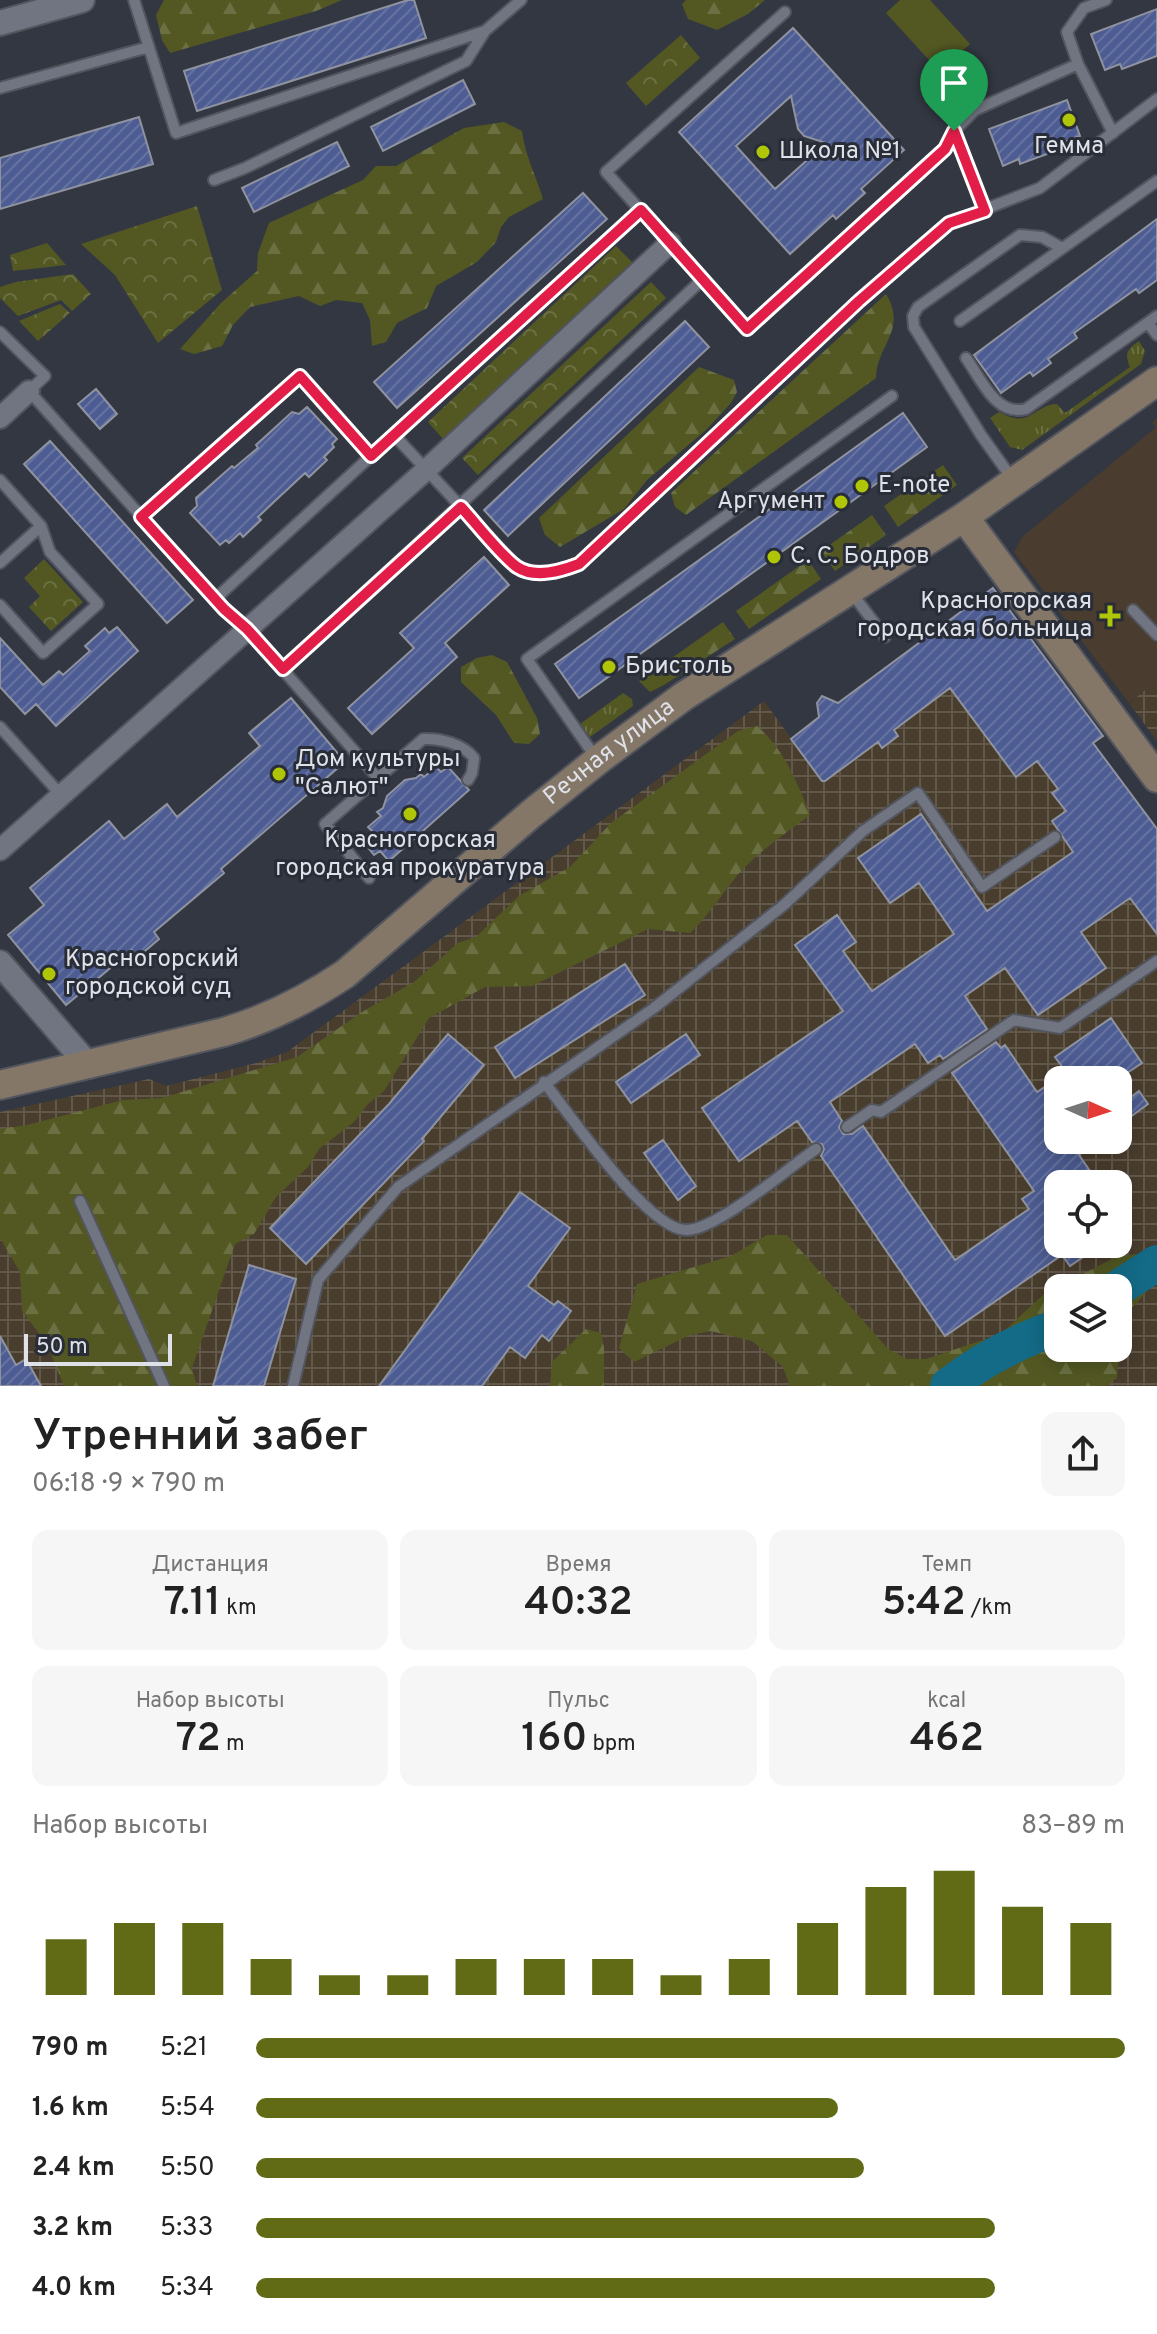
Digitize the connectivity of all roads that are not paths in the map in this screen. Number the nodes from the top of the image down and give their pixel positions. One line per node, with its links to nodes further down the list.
1 (82, 0): 6 (street)
2 (134, 0): 8 (lane)
3 (521, 0): 7 (lane)
4 (1106, 0): 9 (lane)
5 (785, 12): 16 (lane)
6 (0, 23)
7 (485, 31): 8 (lane); 14 (lane)
8 (149, 47): 10 (lane)
9 (1078, 64): 12 (lane); 13 (lane)
10 (0, 88)
11 (1157, 99): 13 (lane)
12 (954, 131): 17 (lane); 20 (lane)
13 (1113, 133): 17 (lane)
14 (214, 180)
15 (1157, 181): 19 (lane)
16 (641, 210): 18 (lane); 30 (lane)
17 (985, 211): 35 (lane)
18 (670, 243): 20 (lane); 32 (street)
19 (1062, 248): 22 (lane); 34 (lane)
20 (703, 279): 35 (lane)
21 (1153, 320): 24 (lane); 25 (lane)
22 (960, 321)
23 (0, 332): 27 (lane)
24 (1157, 335)
25 (966, 358)
26 (1157, 381): 34 (main road, Речная улица)
27 (29, 391): 29 (street); 36 (lane)
28 (892, 396): 49 (lane)
29 (0, 418)
30 (394, 435): 31 (lane); 32 (lane)
31 (371, 456): 36 (lane); 41 (lane)
32 (426, 470): 35 (lane); 44 (street)
33 (0, 480): 38 (lane)
34 (1014, 482): 37 (main road, Речная улица)
35 (461, 507): 47 (lane)
36 (141, 517): 41 (lane)
37 (964, 517): 40 (main road, Речная улица); 51 (main road)
38 (41, 526): 39 (lane); 42 (lane)
39 (0, 563)
40 (850, 590): 46 (lane); 49 (main road, Речная улица)
41 (215, 599): 44 (lane)
42 (0, 605)
43 (1133, 610): 45 (lane)
44 (247, 629): 47 (lane); 53 (street)
45 (1157, 635)
46 (885, 637)
47 (283, 669): 50 (lane)
48 (0, 727): 53 (lane)
49 (598, 760): 59 (main road, Речная улица)
50 (378, 778): 52 (lane); 56 (lane)
51 (1157, 778)
52 (468, 780)
53 (61, 795): 55 (street)
54 (1055, 837): 60 (lane)
55 (0, 850)
56 (369, 878)
57 (1157, 961): 62 (lane)
58 (0, 963): 59 (street)
59 (89, 1066): 61 (main road, Речная улица)
60 (544, 1082): 63 (lane); 66 (lane)
61 (0, 1085)
62 (847, 1127)
63 (816, 1149)
64 (80, 1201): 65 (lane)
65 (164, 1386)
66 (293, 1386)

